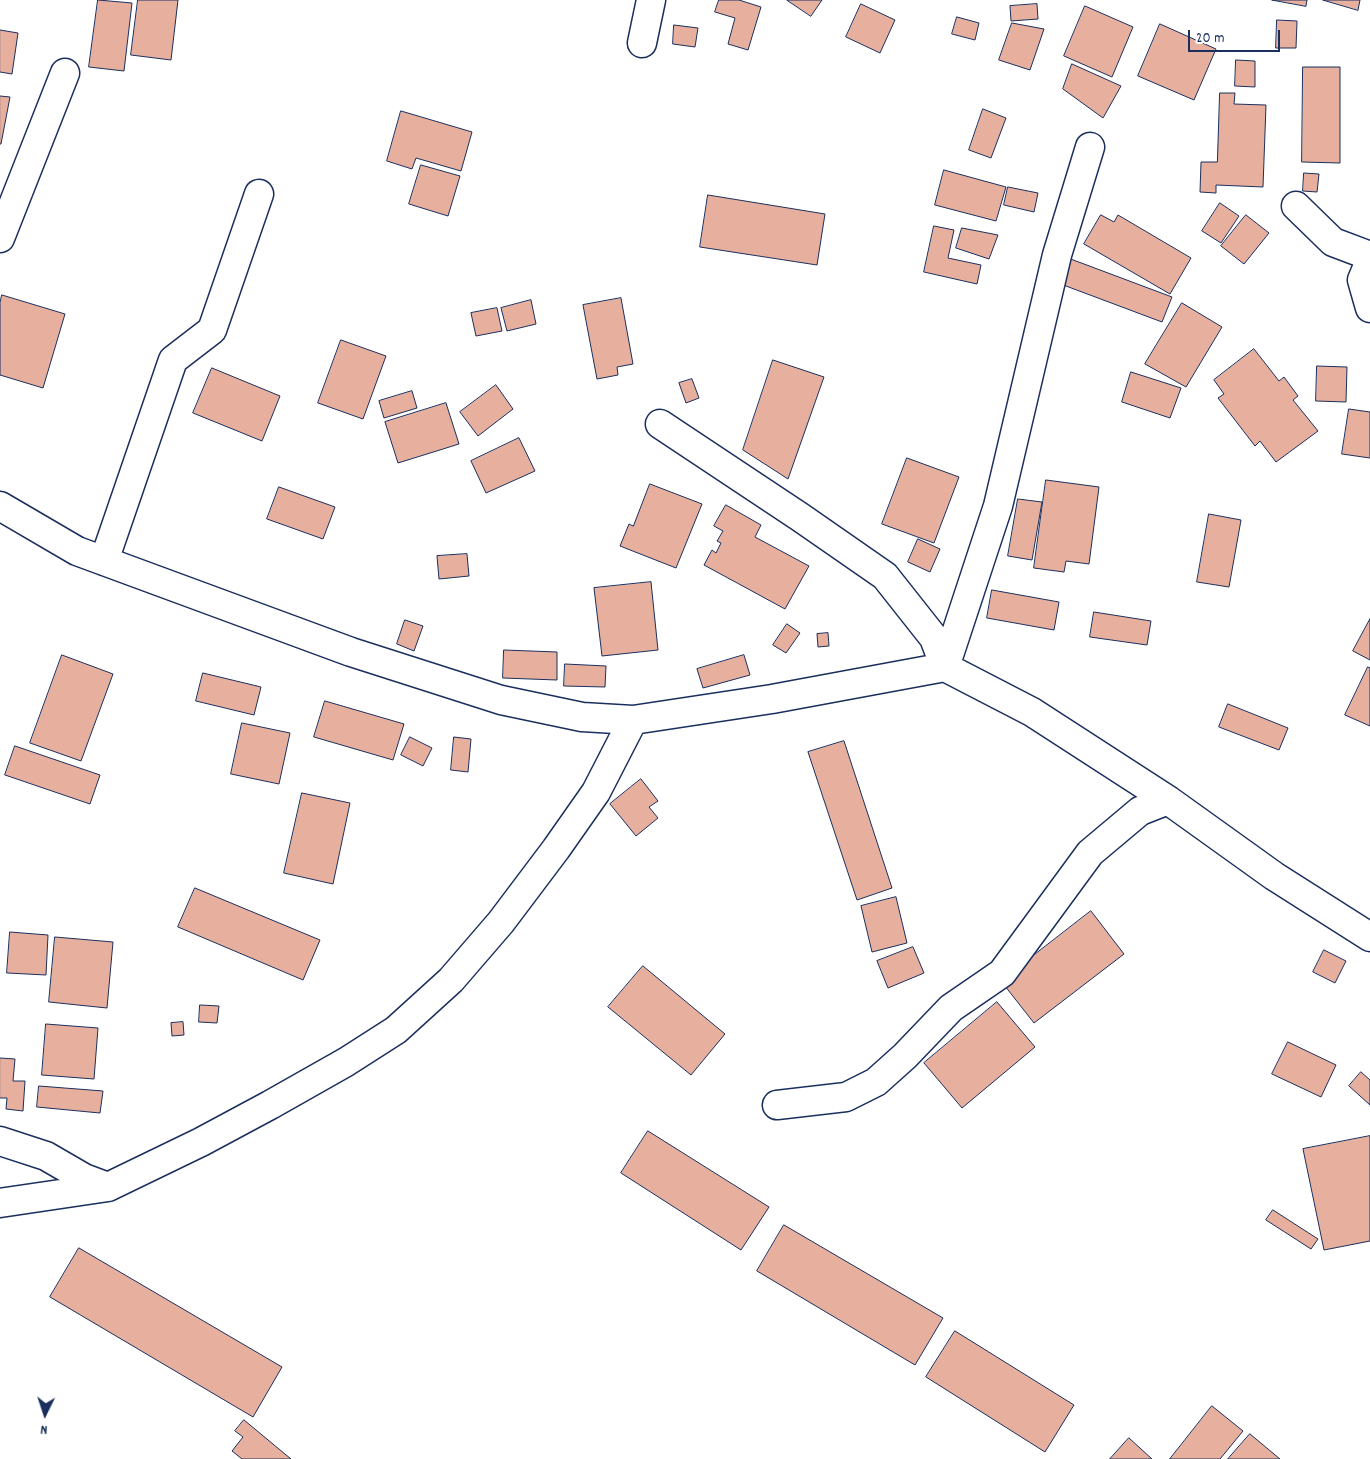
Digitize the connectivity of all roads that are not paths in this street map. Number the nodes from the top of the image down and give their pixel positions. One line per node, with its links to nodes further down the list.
1 (651, 0): 2 (street)
2 (642, 43)
3 (65, 73): 7 (street)
4 (1090, 147): 14 (street)
5 (259, 194): 13 (street)
6 (1296, 206): 8 (street)
7 (0, 238)
8 (1370, 256)
9 (1370, 261): 10 (street)
10 (1370, 308)
11 (660, 424): 14 (street)
12 (0, 506): 13 (street)
13 (104, 561): 15 (street)
14 (945, 667): 15 (street); 16 (street)
15 (633, 720): 20 (street)
16 (1168, 800): 17 (street); 18 (street)
17 (1370, 937)
18 (777, 1105)
19 (0, 1140): 20 (street)
20 (108, 1187): 21 (street)
21 (0, 1203)

